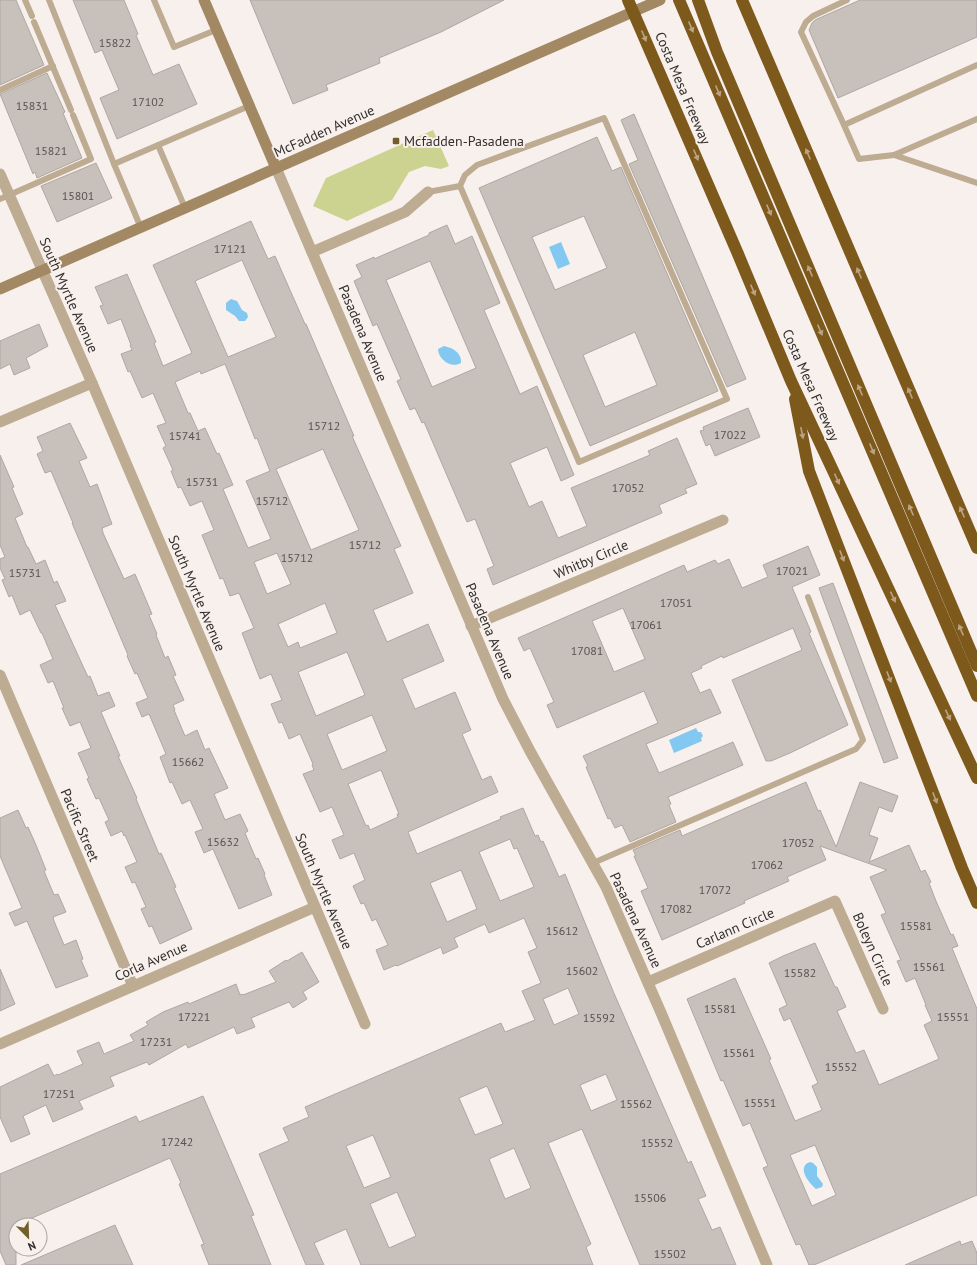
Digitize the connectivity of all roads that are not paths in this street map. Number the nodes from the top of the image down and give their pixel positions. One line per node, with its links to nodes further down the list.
1 (25, 0): 13 (lane)
2 (48, 0): 20 (lane)
3 (154, 0): 11 (lane)
4 (204, 0): 11 (main road, Pasadena Avenue)
5 (628, 0): 32 (highway, Costa Mesa Freeway, one-way to 32)
6 (660, 0): 21 (main road, McFadden Avenue)
7 (679, 0): 41 (highway, one-way to 41)
8 (698, 0): 39 (highway, one-way to 8)
9 (742, 0): 36 (highway, one-way to 9)
10 (847, 0): 17 (lane)
11 (216, 30): 15 (main road, Pasadena Avenue)
12 (977, 65): 17 (lane)
13 (53, 66): 14 (lane); 26 (lane)
14 (0, 90)
15 (249, 106): 18 (lane); 21 (main road, Pasadena Avenue)
16 (977, 119): 19 (lane)
17 (844, 125): 19 (lane)
18 (158, 145): 20 (lane); 27 (lane)
19 (894, 155): 23 (lane)
20 (114, 164): 28 (lane)
21 (276, 168): 27 (main road, McFadden Avenue); 29 (street, Pasadena Avenue)
22 (0, 174): 26 (street, South Myrtle Avenue)
23 (977, 183)
24 (460, 186): 24 (lane); 25 (lane)
25 (428, 192): 29 (street)
26 (5, 197): 30 (street, South Myrtle Avenue)
27 (185, 208): 28 (main road, McFadden Avenue)
28 (141, 228): 30 (main road, McFadden Avenue)
29 (312, 252): 38 (street, Pasadena Avenue)
30 (42, 271): 31 (main road, McFadden Avenue); 33 (street, South Myrtle Avenue)
31 (0, 289)
32 (791, 380): 42 (highway, Costa Mesa Freeway, one-way to 42); 45 (highway, one-way to 45)
33 (92, 383): 34 (street); 46 (street, South Myrtle Avenue)
34 (0, 422)
35 (723, 520): 38 (street, Whitby Circle)
36 (977, 548)
37 (808, 597): 43 (lane)
38 (471, 626): 43 (street, Pasadena Avenue)
39 (977, 666)
40 (0, 675): 48 (street, Pacific Street)
41 (977, 696)
42 (977, 778)
43 (593, 863): 47 (street, Pasadena Avenue)
44 (835, 901): 47 (street, Carlann Circle); 49 (street, Boleyn Circle)
45 (977, 903)
46 (315, 907): 48 (street, Corla Avenue); 50 (street, South Myrtle Avenue)
47 (648, 982): 52 (street, Pasadena Avenue)
48 (133, 986): 51 (street, Corla Avenue)
49 (883, 1009)
50 (365, 1024)
51 (0, 1044)
52 (767, 1265)

